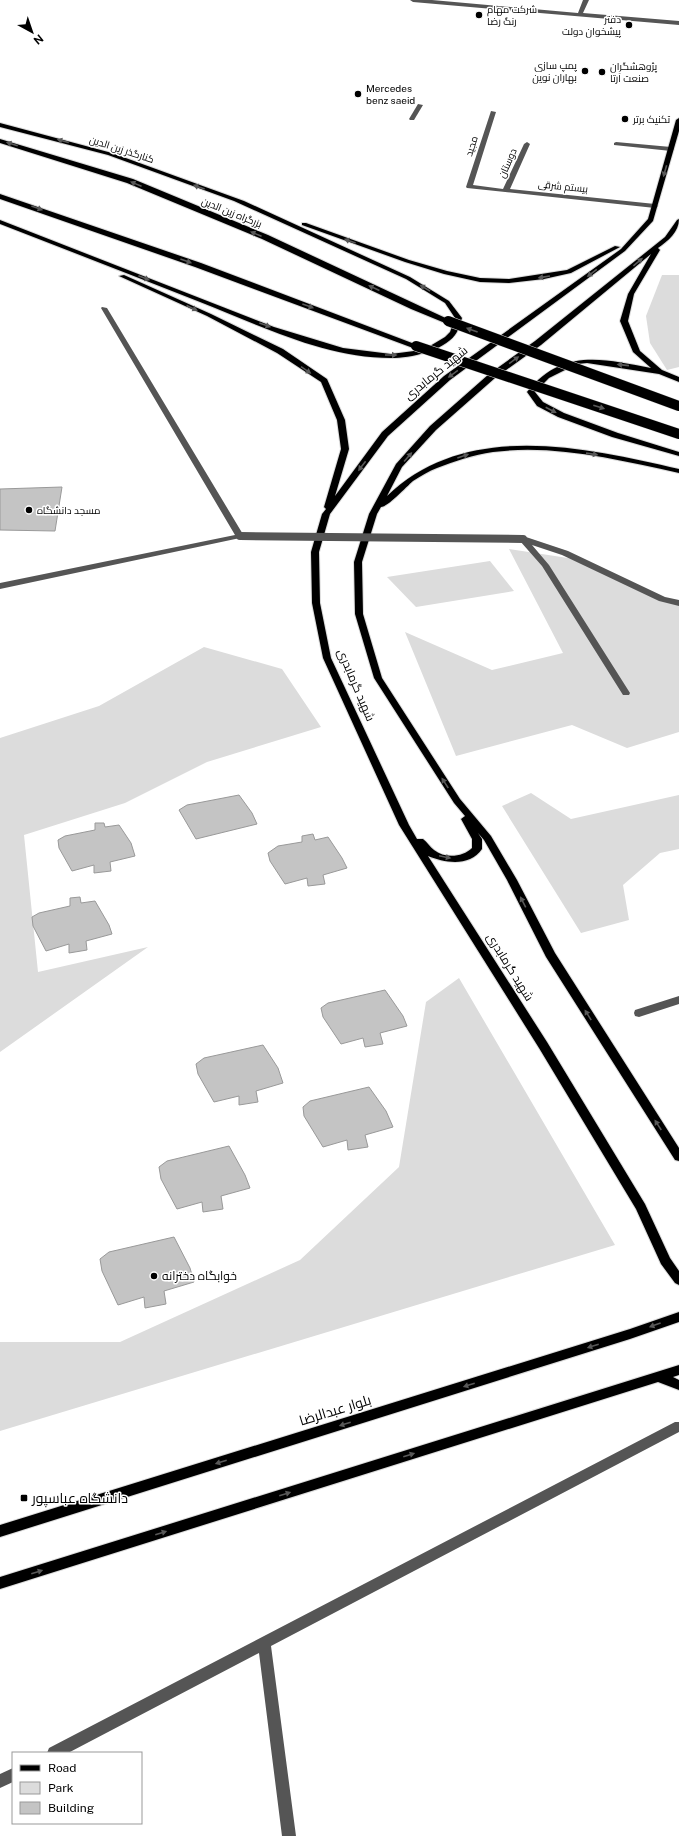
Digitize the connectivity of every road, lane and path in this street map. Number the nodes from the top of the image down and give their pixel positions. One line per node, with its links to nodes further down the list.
1 (414, 0): 3 (street)
2 (586, 0): 4 (street)
3 (470, 2): 4 (street)
4 (580, 14): 5 (street)
5 (679, 23)
6 (420, 105): 8 (street)
7 (493, 112): 15 (street, مجید)
8 (412, 119)
9 (679, 120): 14 (main road, شهید گرمابدری)
10 (0, 125): 18 (main road, کنارگذر زین الدین, one-way to 10)
11 (0, 140): 28 (highway, بزرگراه زین الدین, one-way to 11, bridge)
12 (527, 144): 16 (street, دوستان)
13 (616, 144): 14 (street)
14 (671, 149): 19 (main road, شهید گرمابدری, one-way to 19)
15 (469, 187): 16 (street, بیستم شرقی)
16 (506, 190): 19 (street, بیستم شرقی)
17 (0, 196): 29 (highway, one-way to 29, bridge)
18 (236, 200): 20 (main road, one-way to 18); 23 (main road, one-way to 18)
19 (655, 206): 20 (main road, شهید گرمابدری)
20 (651, 220): 32 (main road, شهید گرمابدری, one-way to 32)
21 (679, 221): 24 (main road, شهید گرمابدری)
22 (0, 222): 23 (main road)
23 (43, 239): 32 (main road, one-way to 32)
24 (660, 243): 26 (main road); 33 (main road, شهید گرمابدری, one-way to 24)
25 (104, 308): 34 (street)
26 (661, 372): 27 (main road); 30 (main road, one-way to 30)
27 (679, 380)
28 (679, 406)
29 (679, 434)
30 (679, 454)
31 (679, 471): 33 (main road, one-way to 31)
32 (326, 514): 40 (main road, شهید گرمابدری)
33 (373, 514): 39 (main road, شهید گرمابدری, one-way to 33)
34 (240, 536): 35 (street, bridge); 36 (street)
35 (523, 539): 37 (street); 38 (street)
36 (0, 586)
37 (679, 603)
38 (626, 693)
39 (457, 801): 40 (main road, one-way to 39); 43 (main road, شهید گرمابدری, one-way to 39)
40 (404, 825): 44 (main road, شهید گرمابدری)
41 (679, 1000): 42 (street)
42 (639, 1013)
43 (679, 1157)
44 (679, 1280)
45 (679, 1317): 50 (main road, بلوار عبدالرضا, one-way to 50)
46 (679, 1370): 47 (main road)
47 (659, 1377): 48 (main road); 51 (main road, one-way to 47)
48 (679, 1385)
49 (679, 1427): 52 (street)
50 (0, 1531)
51 (0, 1583)
52 (264, 1642): 53 (street); 56 (street)
53 (56, 1752)
54 (12, 1775): 55 (street)
55 (0, 1781)
56 (289, 1836)

